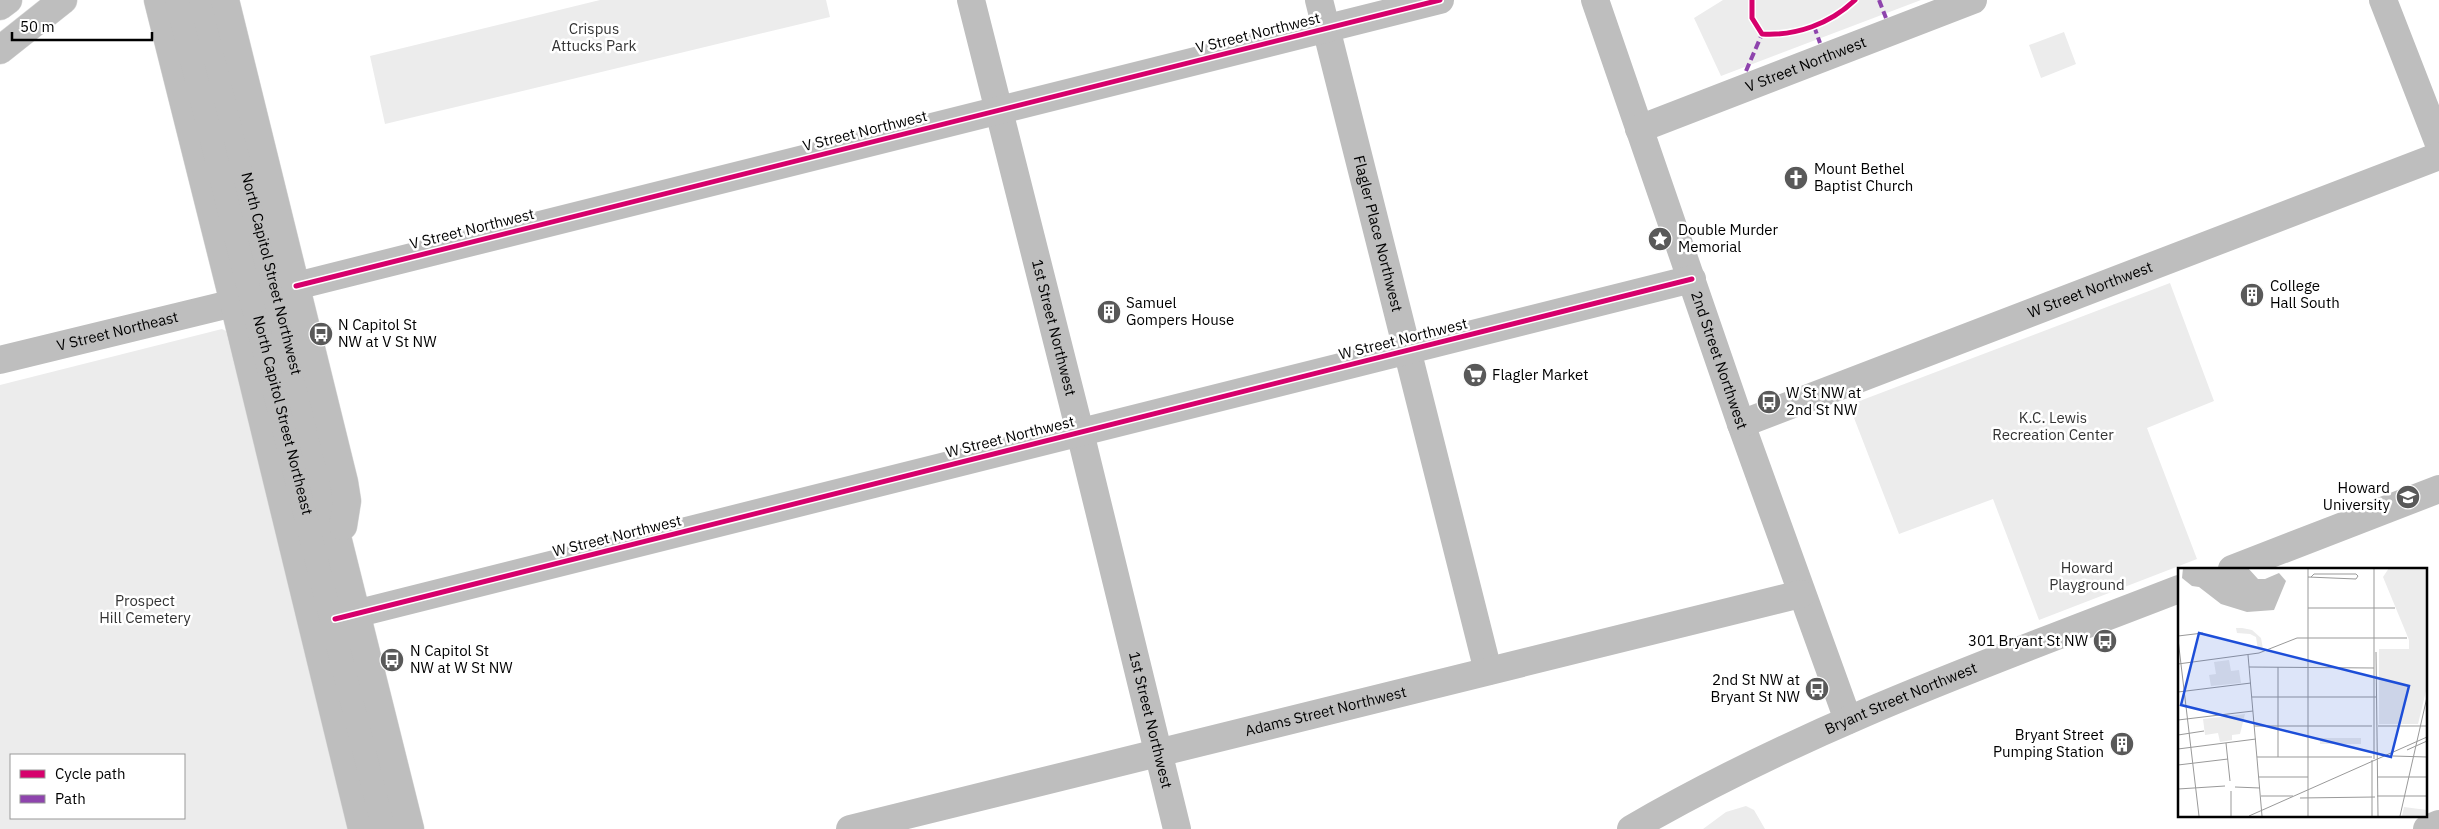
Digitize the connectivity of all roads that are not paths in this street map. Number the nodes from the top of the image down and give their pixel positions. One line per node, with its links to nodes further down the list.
1 (8, 0): 13 (street)
2 (63, 0): 15 (street)
3 (158, 0): 22 (street, North Capitol Street Northeast)
4 (179, 0): 32 (street, North Capitol Street Northeast)
5 (203, 0): 28 (street, North Capitol Street Northwest)
6 (225, 0): 21 (street, North Capitol Street Northwest)
7 (970, 0): 16 (street, 1st Street Northwest)
8 (1319, 0): 14 (street, Flagler Place Northwest)
9 (1440, 0): 14 (street, V Street Northwest)
10 (1595, 0): 17 (street, 2nd Street Northwest)
11 (1973, 0): 17 (street, V Street Northwest)
12 (2383, 0): 18 (street)
13 (0, 6)
14 (1326, 29): 16 (street, V Street Northwest); 23 (street, Flagler Place Northwest)
15 (0, 50)
16 (998, 110): 21 (street, V Street Northwest); 26 (street, 1st Street Northwest)
17 (1639, 128): 20 (street, 2nd Street Northwest)
18 (2439, 144)
19 (2439, 156): 25 (street, W Street Northwest)
20 (1692, 279): 23 (street, W Street Northwest); 25 (street, 2nd Street Northwest)
21 (296, 286): 28 (street, North Capitol Street Northwest)
22 (234, 303): 24 (street, V Street Northeast); 37 (street, North Capitol Street Northeast)
23 (1407, 351): 26 (street, W Street Northwest); 33 (street, Flagler Place Northwest)
24 (0, 360)
25 (1741, 424): 31 (street, 2nd Street Northwest)
26 (1080, 432): 32 (street, W Street Northwest); 35 (street, 1st Street Northwest)
27 (2439, 489): 29 (street)
28 (340, 547): 32 (street, North Capitol Street Northwest)
29 (2235, 568)
30 (2178, 589): 34 (street, Bryant Street Northwest)
31 (1801, 594): 33 (street, Adams Street Northwest); 34 (street, 2nd Street Northwest)
32 (346, 617): 38 (street, North Capitol Street Northeast); 39 (street, North Capitol Street Northwest)
33 (1488, 672): 35 (street, Adams Street Northwest)
34 (1848, 720): 42 (street, Bryant Street Northwest)
35 (1159, 753): 40 (street, Adams Street Northwest); 41 (street, 1st Street Northwest)
36 (2439, 824): 43 (street)
37 (362, 829)
38 (386, 829)
39 (410, 829)
40 (850, 829)
41 (1177, 829)
42 (1631, 829)
43 (2427, 829)

